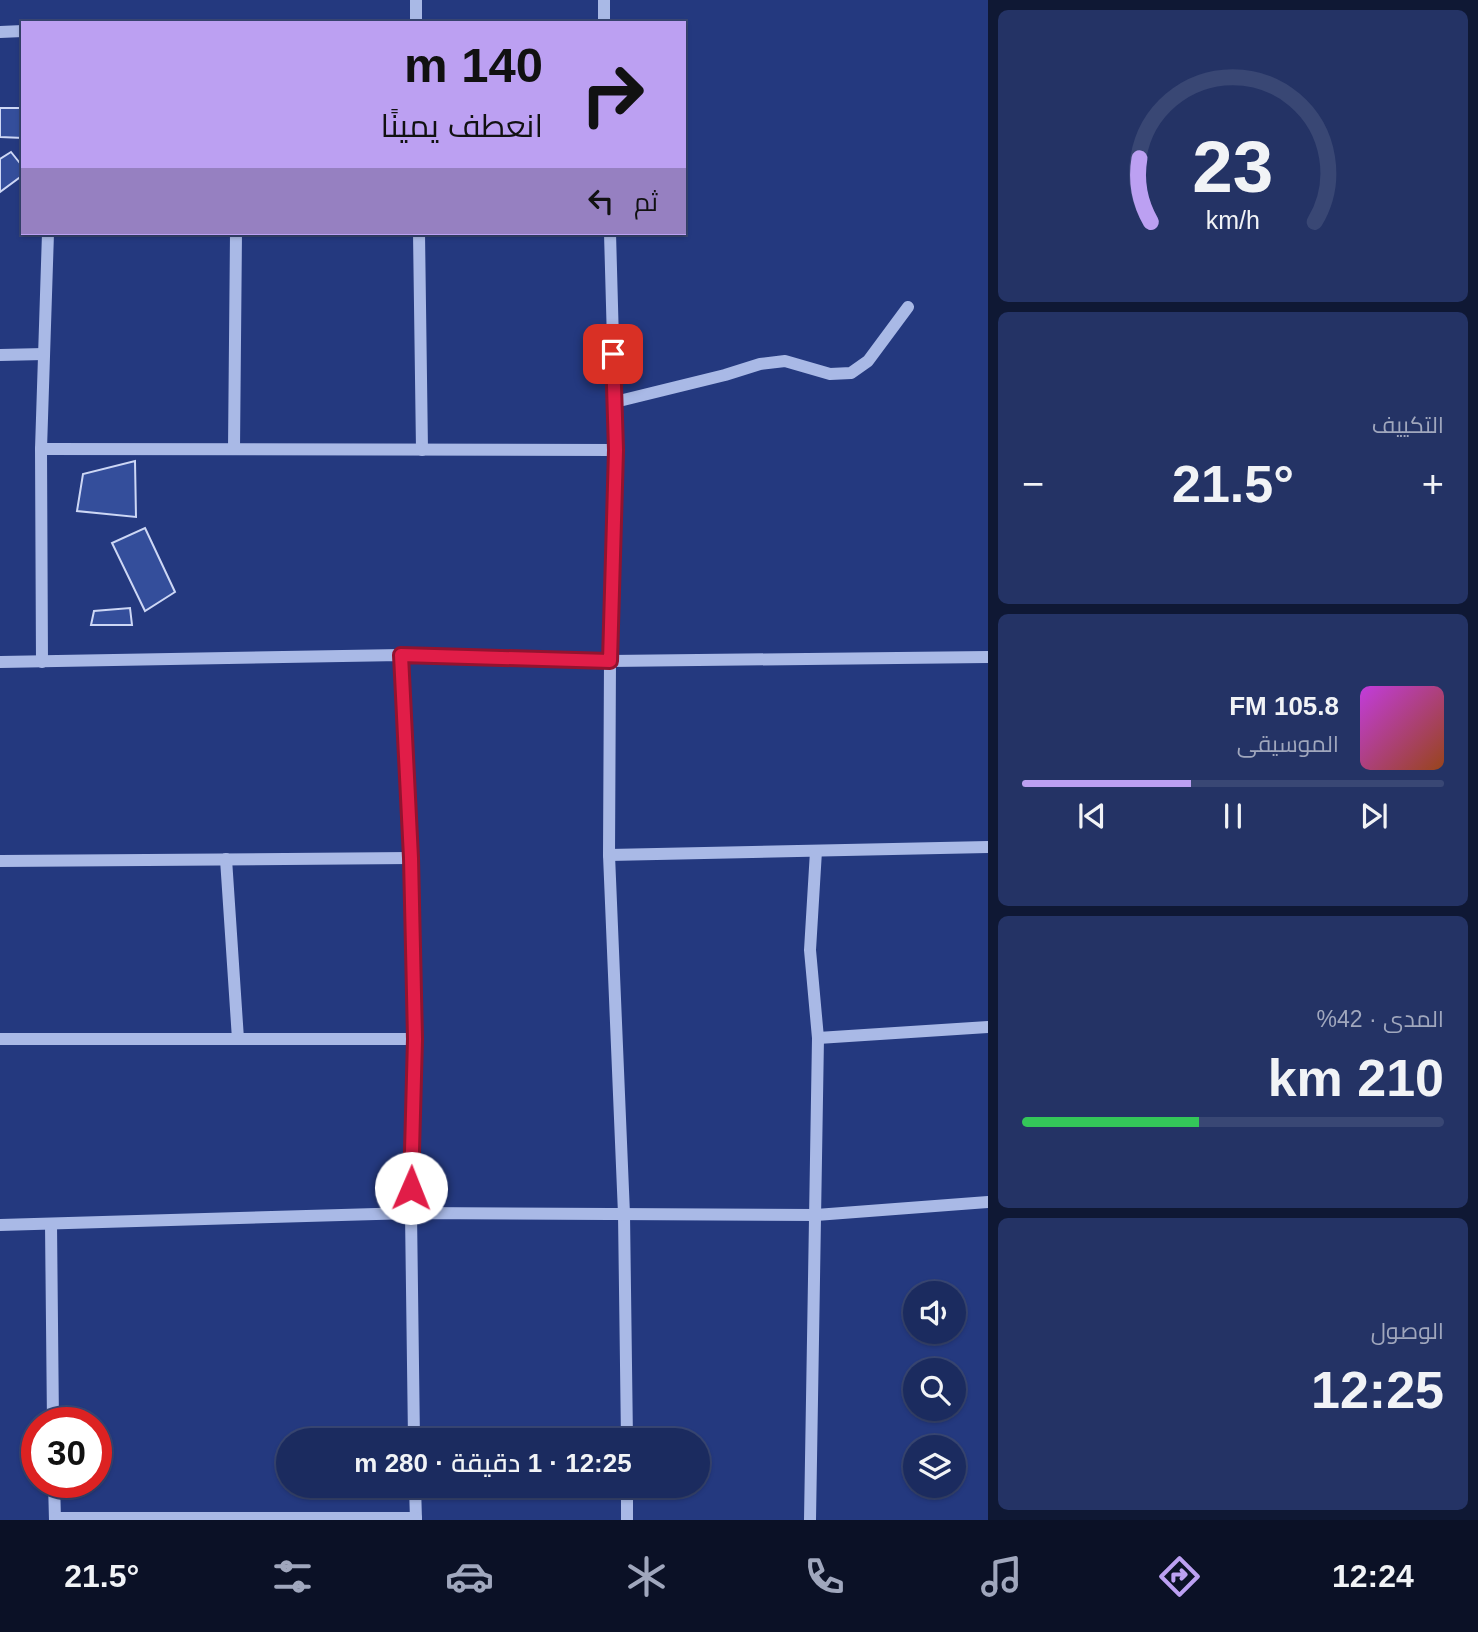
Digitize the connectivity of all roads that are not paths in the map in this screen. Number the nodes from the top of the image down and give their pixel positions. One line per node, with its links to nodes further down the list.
1 (416, 0): 3 (street)
2 (604, 0): 4 (street)
3 (416, 21)
4 (604, 21)
5 (21, 31): 6 (street)
6 (0, 32)
7 (48, 235): 12 (street)
8 (236, 235): 16 (street)
9 (419, 235): 17 (street)
10 (610, 235): 14 (street)
11 (908, 307): 14 (street)
12 (44, 354): 13 (street); 15 (street)
13 (0, 355)
14 (615, 402): 18 (street)
15 (41, 449): 16 (street); 23 (street)
16 (234, 449): 17 (street)
17 (422, 450): 18 (street)
18 (616, 450): 21 (street)
19 (401, 655): 21 (street); 23 (street); 27 (street)
20 (988, 657): 21 (street)
21 (610, 661): 26 (street)
22 (0, 662): 23 (street)
23 (42, 662)
24 (988, 847): 25 (street)
25 (816, 851): 26 (street); 31 (street)
26 (609, 855): 37 (street)
27 (411, 858): 28 (street); 34 (street)
28 (226, 859): 29 (street); 33 (street)
29 (0, 861)
30 (988, 1027): 31 (street)
31 (818, 1038): 38 (street)
32 (0, 1039): 33 (street)
33 (238, 1039): 34 (street)
34 (415, 1039): 36 (street)
35 (988, 1202): 38 (street)
36 (411, 1213): 37 (street); 39 (street); 42 (street)
37 (624, 1214): 38 (street); 43 (street)
38 (816, 1215): 50 (street)
39 (51, 1224): 40 (street); 41 (street)
40 (0, 1225)
41 (53, 1407)
42 (414, 1428)
43 (626, 1428)
44 (54, 1498): 47 (street)
45 (415, 1498): 48 (street)
46 (627, 1498): 49 (street)
47 (55, 1519): 48 (street)
48 (416, 1519)
49 (627, 1520)
50 (810, 1520)

